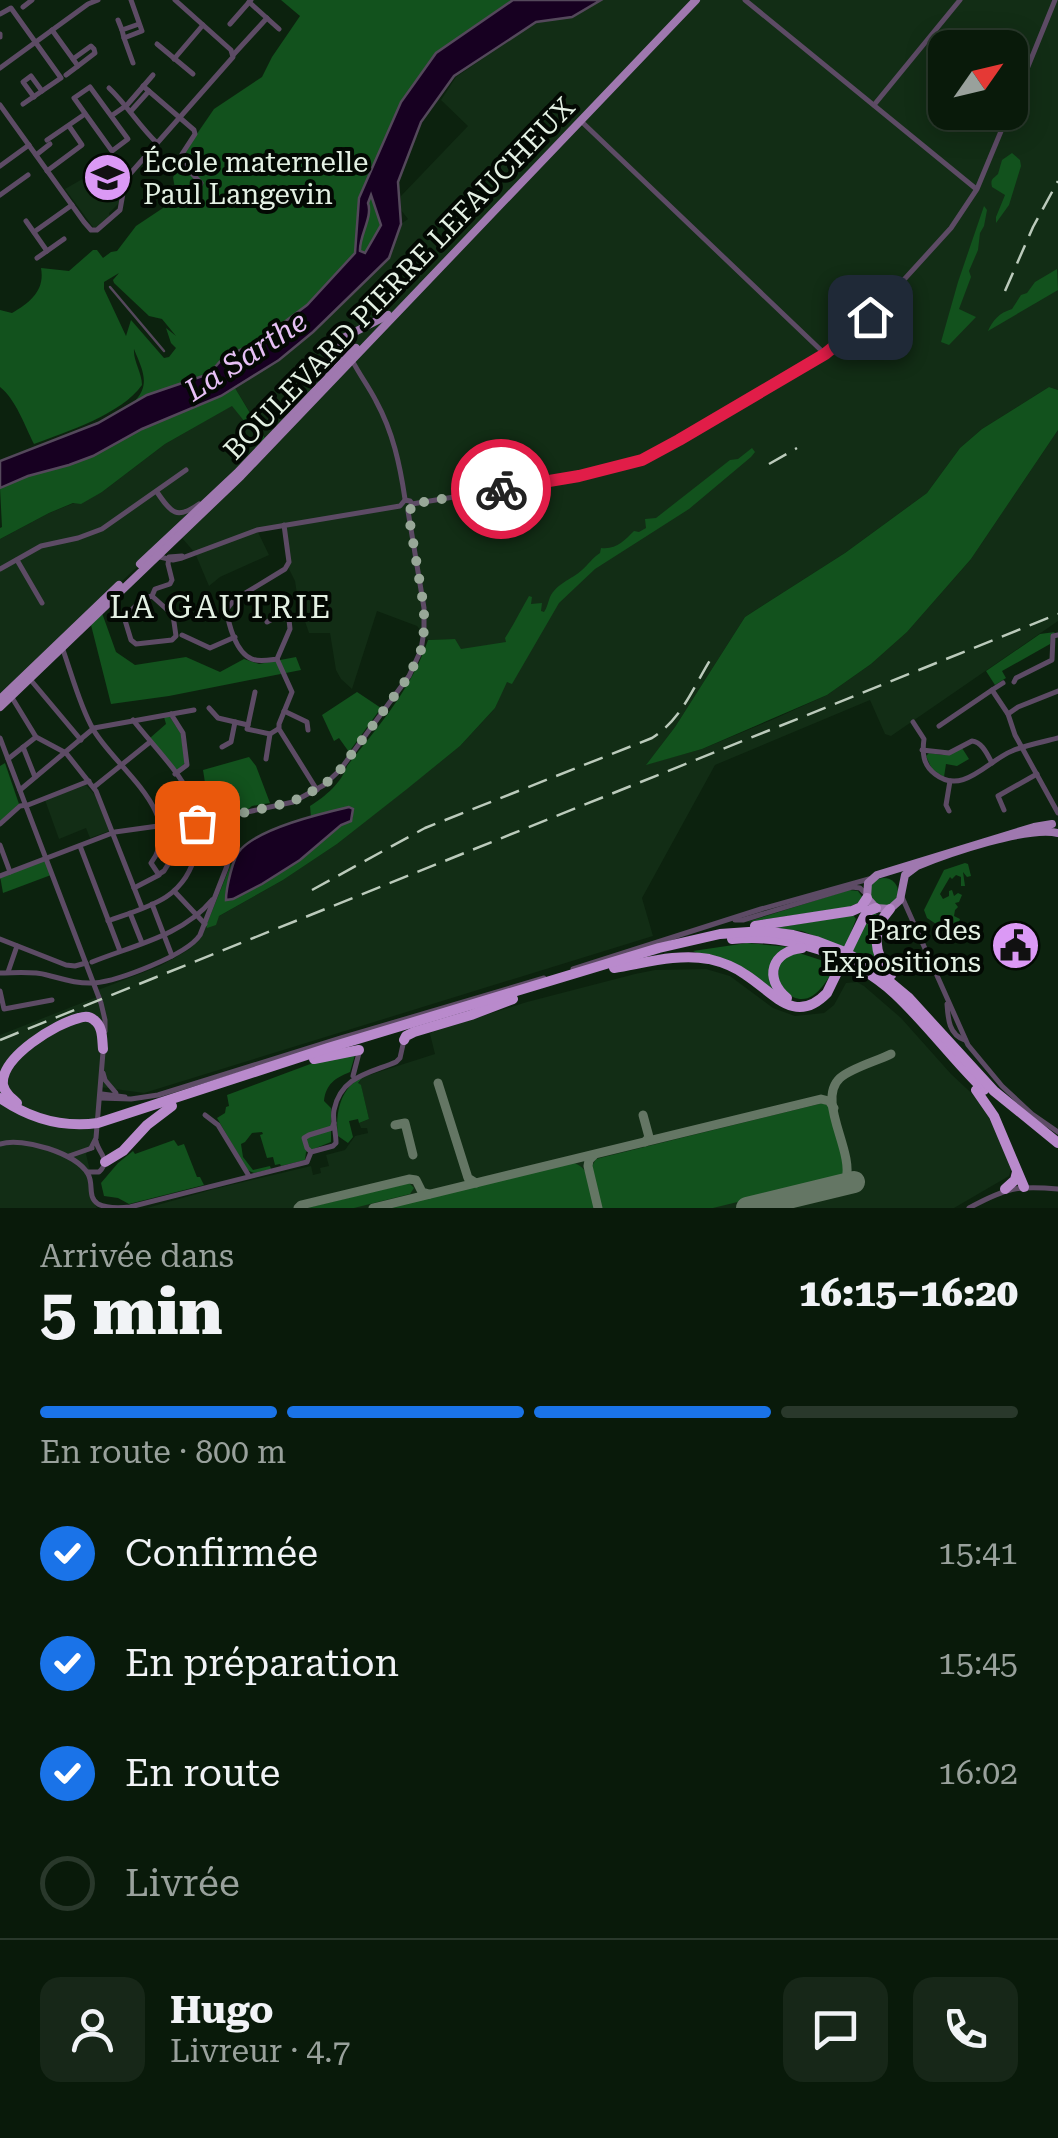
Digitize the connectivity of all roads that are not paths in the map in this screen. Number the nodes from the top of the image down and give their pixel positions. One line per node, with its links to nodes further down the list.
1 (32, 0): 10 (street)
2 (98, 0): 18 (street)
3 (131, 0): 19 (street)
4 (175, 0): 16 (street)
5 (692, 0): 11 (main road, BOULEVARD PIERRE LEFAUCHEUX)
6 (745, 0): 38 (street)
7 (960, 0): 38 (street)
8 (1055, 0): 27 (street)
9 (250, 1): 13 (street); 15 (street)
10 (22, 7)
11 (681, 11): 62 (main road, BOULEVARD PIERRE LEFAUCHEUX); 64 (main road, BOULEVARD PIERRE LEFAUCHEUX)
12 (0, 14): 20 (street)
13 (267, 18): 17 (street); 22 (street)
14 (118, 20): 19 (street)
15 (230, 24)
16 (203, 25): 22 (street); 24 (street)
17 (279, 28)
18 (52, 30): 20 (street); 23 (street)
19 (123, 34): 25 (street)
20 (36, 42): 28 (street); 34 (street)
21 (157, 44): 24 (street)
22 (234, 54): 42 (street)
23 (73, 58): 26 (street); 26 (street)
24 (174, 59): 30 (street)
25 (132, 63)
26 (78, 66): 29 (street)
27 (1028, 67)
28 (0, 68)
29 (66, 74)
30 (192, 74)
31 (153, 75): 33 (street)
32 (109, 88): 39 (street)
33 (146, 88): 39 (street); 42 (street)
34 (42, 91): 35 (street); 35 (street)
35 (34, 97): 36 (street)
36 (24, 104)
37 (0, 105): 47 (street)
38 (874, 105): 53 (street)
39 (129, 108): 41 (street); 46 (street)
40 (85, 114): 40 (street); 44 (street)
41 (114, 114)
42 (180, 117): 46 (street); 55 (street)
43 (583, 123): 63 (street)
44 (69, 126): 48 (street); 50 (street)
45 (1002, 130): 53 (street)
46 (157, 143): 56 (street)
47 (29, 145): 48 (street); 49 (street)
48 (36, 155): 50 (street)
49 (0, 166)
50 (47, 171): 56 (street)
51 (28, 175): 54 (street)
52 (0, 184): 54 (street)
53 (977, 189): 63 (street)
54 (2, 193)
55 (196, 194)
56 (72, 205): 58 (street)
57 (26, 221): 58 (street)
58 (34, 232): 60 (street)
59 (64, 239): 60 (street)
60 (47, 251): 61 (street)
61 (37, 258)
62 (388, 315): 64 (main road, BOULEVARD PIERRE LEFAUCHEUX); 64 (main road)
63 (825, 354): 69 (street)
64 (350, 358): 66 (main road, BOULEVARD PIERRE LEFAUCHEUX); 68 (street); 75 (main road, BOULEVARD PIERRE LEFAUCHEUX)
65 (186, 470): 67 (street)
66 (218, 490): 67 (street); 92 (main road, BOULEVARD PIERRE LEFAUCHEUX)
67 (157, 492): 73 (street)
68 (403, 503): 69 (street); 70 (street); 71 (street)
69 (412, 504): 70 (street)
70 (408, 511): 127 (street)
71 (284, 524): 72 (street); 81 (street)
72 (169, 559): 75 (street); 76 (street)
73 (17, 560): 74 (street); 77 (street)
74 (0, 569)
75 (142, 570): 82 (main road, BOULEVARD PIERRE LEFAUCHEUX)
76 (152, 596): 76 (street)
77 (42, 603)
78 (267, 622): 83 (street)
79 (182, 635): 81 (street)
80 (1058, 635): 84 (street)
81 (234, 637): 83 (street)
82 (62, 647): 85 (main road, BOULEVARD PIERRE LEFAUCHEUX); 104 (street)
83 (277, 659): 95 (street)
84 (1055, 660): 86 (street)
85 (29, 678): 91 (main road, BOULEVARD PIERRE LEFAUCHEUX); 110 (street)
86 (1014, 682)
87 (1002, 683): 88 (street)
88 (992, 690): 97 (street); 101 (street)
89 (1058, 691): 97 (street)
90 (255, 692): 102 (street)
91 (11, 696): 92 (main road, BOULEVARD PIERRE LEFAUCHEUX); 107 (street)
92 (0, 703)
93 (209, 708): 100 (street)
94 (194, 710): 96 (street)
95 (284, 711): 103 (street); 105 (street)
96 (172, 714): 98 (street); 121 (street)
97 (1008, 714): 114 (street)
98 (133, 720): 104 (street); 111 (street)
99 (913, 722): 115 (street)
100 (235, 724): 102 (street); 113 (street)
101 (939, 726)
102 (248, 727): 106 (street)
103 (279, 729): 106 (street); 127 (street)
104 (93, 730): 110 (street); 120 (street)
105 (308, 730)
106 (270, 734): 118 (street)
107 (36, 737): 112 (street); 116 (street)
108 (0, 738): 117 (street)
109 (1058, 738): 114 (street)
110 (82, 740): 116 (street)
111 (150, 742): 120 (street); 121 (street)
112 (23, 747): 117 (street); 123 (street)
113 (222, 747)
114 (1022, 747): 119 (street); 122 (street)
115 (922, 750): 119 (street); 124 (street)
116 (66, 753): 123 (street); 125 (street)
117 (8, 759): 126 (street)
118 (266, 759)
119 (992, 763): 124 (street)
120 (121, 764): 125 (street); 135 (street)
121 (175, 774): 132 (street)
122 (1037, 774): 129 (street); 134 (street)
123 (35, 778): 126 (street)
124 (950, 782): 130 (street)
125 (91, 784): 128 (street); 136 (street)
126 (20, 790): 128 (street)
127 (317, 790): 131 (street)
128 (25, 804): 133 (street); 140 (street)
129 (1004, 810)
130 (948, 812)
131 (234, 816): 132 (street); 149 (street)
132 (196, 820): 135 (street); 148 (street)
133 (0, 824)
134 (1056, 824): 143 (main road); 147 (main road)
135 (161, 826): 136 (street); 139 (street)
136 (113, 833): 138 (street); 146 (street)
137 (0, 845): 141 (street)
138 (80, 845): 140 (street); 158 (street)
139 (159, 851): 142 (street); 142 (street)
140 (45, 859): 141 (street); 170 (street)
141 (10, 872): 144 (street)
142 (159, 874): 146 (street)
143 (884, 874): 145 (main road); 147 (main road)
144 (0, 876)
145 (872, 878): 150 (main road); 160 (street)
146 (134, 888): 152 (street)
147 (901, 890): 154 (main road); 157 (street)
148 (174, 891): 151 (street); 156 (street)
149 (216, 895): 156 (street); 159 (street)
150 (866, 896): 153 (main road); 160 (street); 164 (highway); 166 (highway)
151 (152, 904): 152 (street); 161 (street)
152 (142, 908): 155 (street)
153 (876, 908): 154 (main road); 164 (highway)
154 (891, 908): 157 (street); 181 (highway)
155 (130, 912): 158 (street); 163 (street)
156 (197, 915): 159 (street); 161 (street)
157 (910, 915): 178 (street)
158 (108, 921): 167 (street)
159 (204, 924): 169 (street)
160 (718, 924): 192 (street)
161 (164, 935): 163 (street); 169 (street)
162 (0, 940): 165 (street)
163 (142, 943): 167 (street)
164 (849, 945): 172 (highway)
165 (18, 946): 170 (street); 173 (street)
166 (659, 948): 181 (highway); 197 (highway)
167 (120, 950): 170 (street)
168 (818, 950): 171 (highway); 172 (highway); 187 (highway)
169 (172, 956): 174 (street)
170 (89, 962): 174 (street)
171 (614, 968): 172 (highway); 176 (highway)
172 (838, 968)
173 (4, 973): 174 (street)
174 (94, 983): 184 (street)
175 (0, 991): 177 (street)
176 (513, 999): 182 (highway); 186 (highway)
177 (52, 1000)
178 (947, 1001): 179 (street); 180 (street)
179 (956, 1020): 180 (street); 183 (street)
180 (948, 1022): 183 (street)
181 (934, 1025): 200 (highway)
182 (404, 1040): 189 (street)
183 (965, 1040): 198 (street)
184 (103, 1048): 188 (street); 197 (highway)
185 (358, 1050): 186 (highway); 189 (street)
186 (314, 1059): 194 (highway)
187 (958, 1065): 203 (highway); 209 (highway)
188 (102, 1070): 190 (street); 191 (street)
189 (352, 1078): 196 (street)
190 (118, 1095): 191 (street); 192 (street)
191 (100, 1096): 192 (street); 199 (street)
192 (138, 1099)
193 (0, 1101): 194 (highway); 197 (highway)
194 (172, 1106): 207 (highway)
195 (206, 1115): 211 (street)
196 (334, 1124): 204 (street); 204 (street)
197 (79, 1125)
198 (1058, 1132)
199 (96, 1138): 202 (street); 207 (street)
200 (1058, 1143)
201 (0, 1144): 206 (street)
202 (91, 1148): 205 (street); 207 (street)
203 (1058, 1151)
204 (311, 1152): 211 (street)
205 (83, 1153): 206 (street); 208 (street)
206 (69, 1156): 208 (street)
207 (102, 1156): 210 (street)
208 (81, 1165): 210 (street)
209 (1018, 1171): 212 (highway); 214 (highway)
210 (91, 1173): 211 (street)
211 (249, 1176)
212 (1024, 1186): 213 (street); 214 (street)
213 (1058, 1189)
214 (1005, 1190): 215 (street)
215 (970, 1208)

